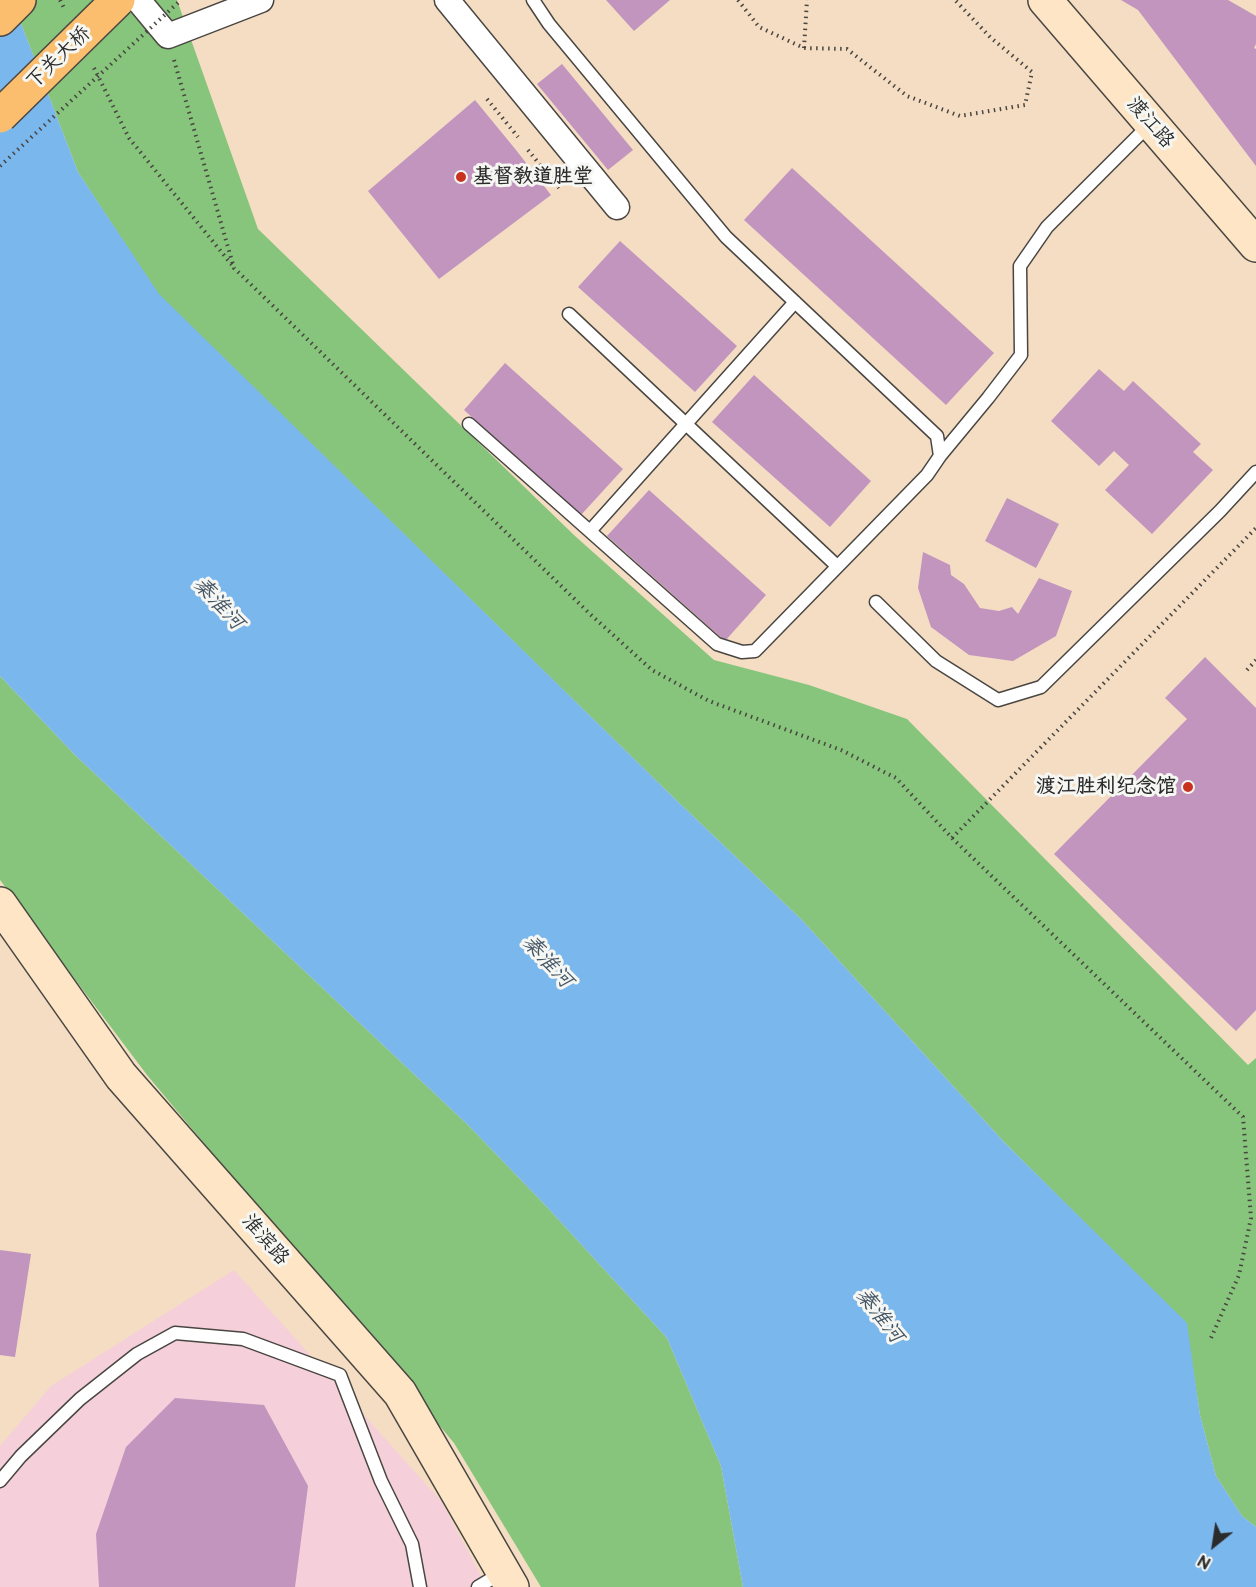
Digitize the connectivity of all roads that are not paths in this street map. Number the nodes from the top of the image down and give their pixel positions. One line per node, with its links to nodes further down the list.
1 (19, 0): 8 (highway)
2 (118, 0): 9 (highway, 下关大桥, bridge)
3 (138, 0): 4 (street)
4 (261, 0)
5 (447, 0): 11 (street)
6 (533, 0): 13 (lane)
7 (1055, 6): 10 (street, 渡江路)
8 (0, 19)
9 (0, 116)
10 (1151, 123): 12 (street, 渡江路); 16 (lane)
11 (617, 207)
12 (1256, 245)
13 (795, 302): 16 (lane); 18 (lane)
14 (569, 314): 19 (lane)
15 (469, 424): 18 (lane)
16 (940, 456): 19 (lane)
17 (1256, 472): 20 (lane)
18 (590, 531): 19 (lane)
19 (837, 566)
20 (876, 602)
21 (0, 904): 23 (street, 淮滨路)
22 (0, 1481): 24 (lane)
23 (498, 1582)
24 (420, 1587)

